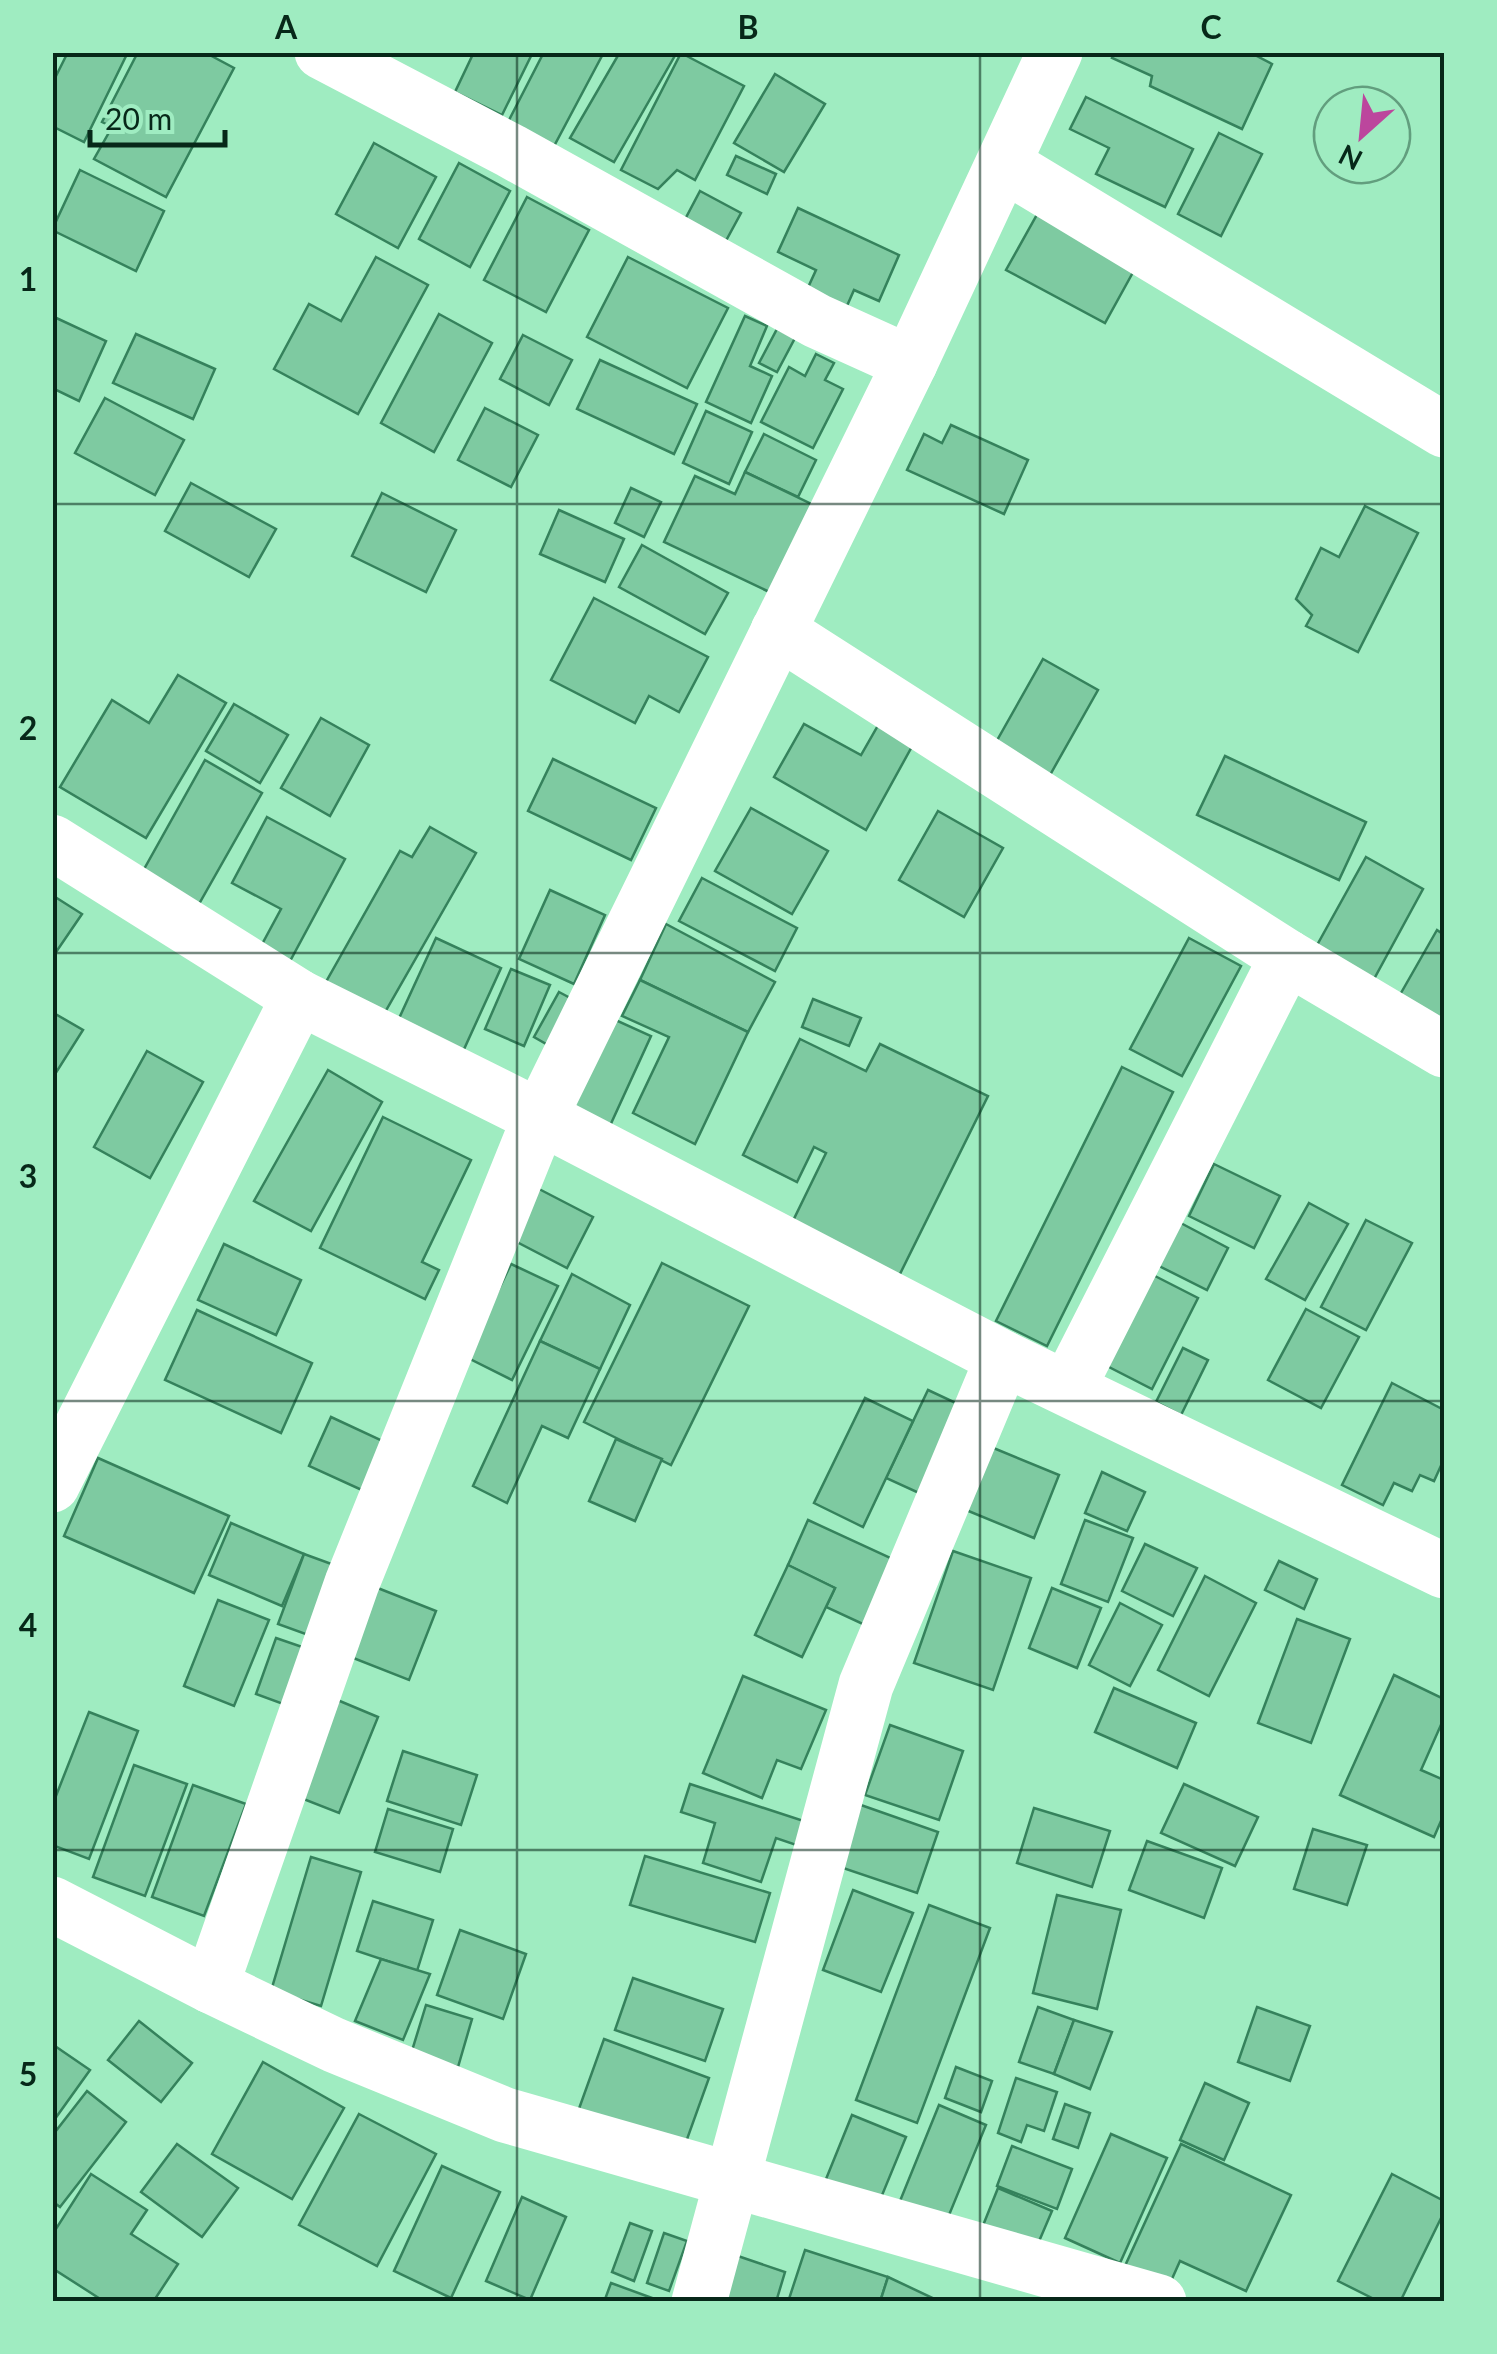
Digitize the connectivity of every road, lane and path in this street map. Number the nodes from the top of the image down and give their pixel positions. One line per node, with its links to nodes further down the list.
1 (322, 52): 4 (street)
2 (1055, 52): 3 (street)
3 (1005, 165): 4 (street); 5 (street)
4 (910, 362): 6 (street)
5 (1444, 430)
6 (778, 631): 8 (street); 11 (street)
7 (52, 842): 9 (street)
8 (1287, 957): 10 (street); 13 (street)
9 (299, 997): 11 (street); 14 (street)
10 (1444, 1050)
11 (540, 1117): 12 (street); 17 (street)
12 (1003, 1358): 13 (street); 18 (street)
13 (1068, 1388): 15 (street)
14 (52, 1485)
15 (1444, 1571)
16 (52, 1904): 17 (street)
17 (211, 1986): 18 (street)
18 (734, 2182): 19 (street); 20 (street)
19 (699, 2302)
20 (1159, 2302)

